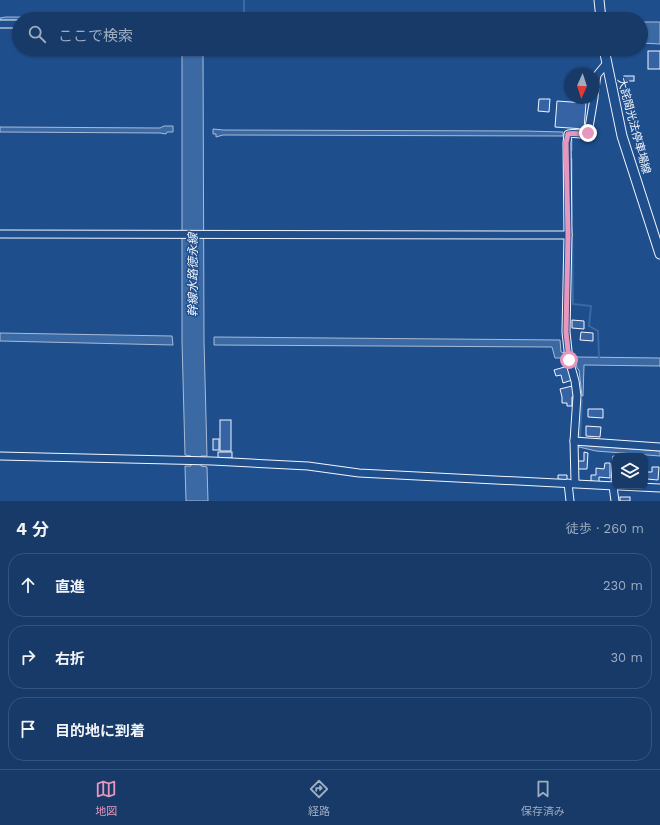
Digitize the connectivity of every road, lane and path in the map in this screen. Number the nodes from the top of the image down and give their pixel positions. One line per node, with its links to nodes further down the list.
1 (599, 0): 2 (main road)
2 (600, 12)
3 (0, 24): 4 (street)
4 (12, 24)
5 (605, 56): 6 (main road, 大詫間光法停車場線)
6 (606, 64): 7 (street); 11 (main road, 大詫間光法停車場線)
7 (600, 71)
8 (593, 104): 10 (street)
9 (0, 234): 10 (street)
10 (568, 235): 12 (street)
11 (660, 254)
12 (574, 441): 13 (street); 15 (street)
13 (660, 447)
14 (0, 456): 15 (street)
15 (572, 483): 16 (street); 20 (street)
16 (612, 486)
17 (648, 487): 18 (street)
18 (660, 488)
19 (616, 489): 21 (street)
20 (570, 501)
21 (615, 501)

